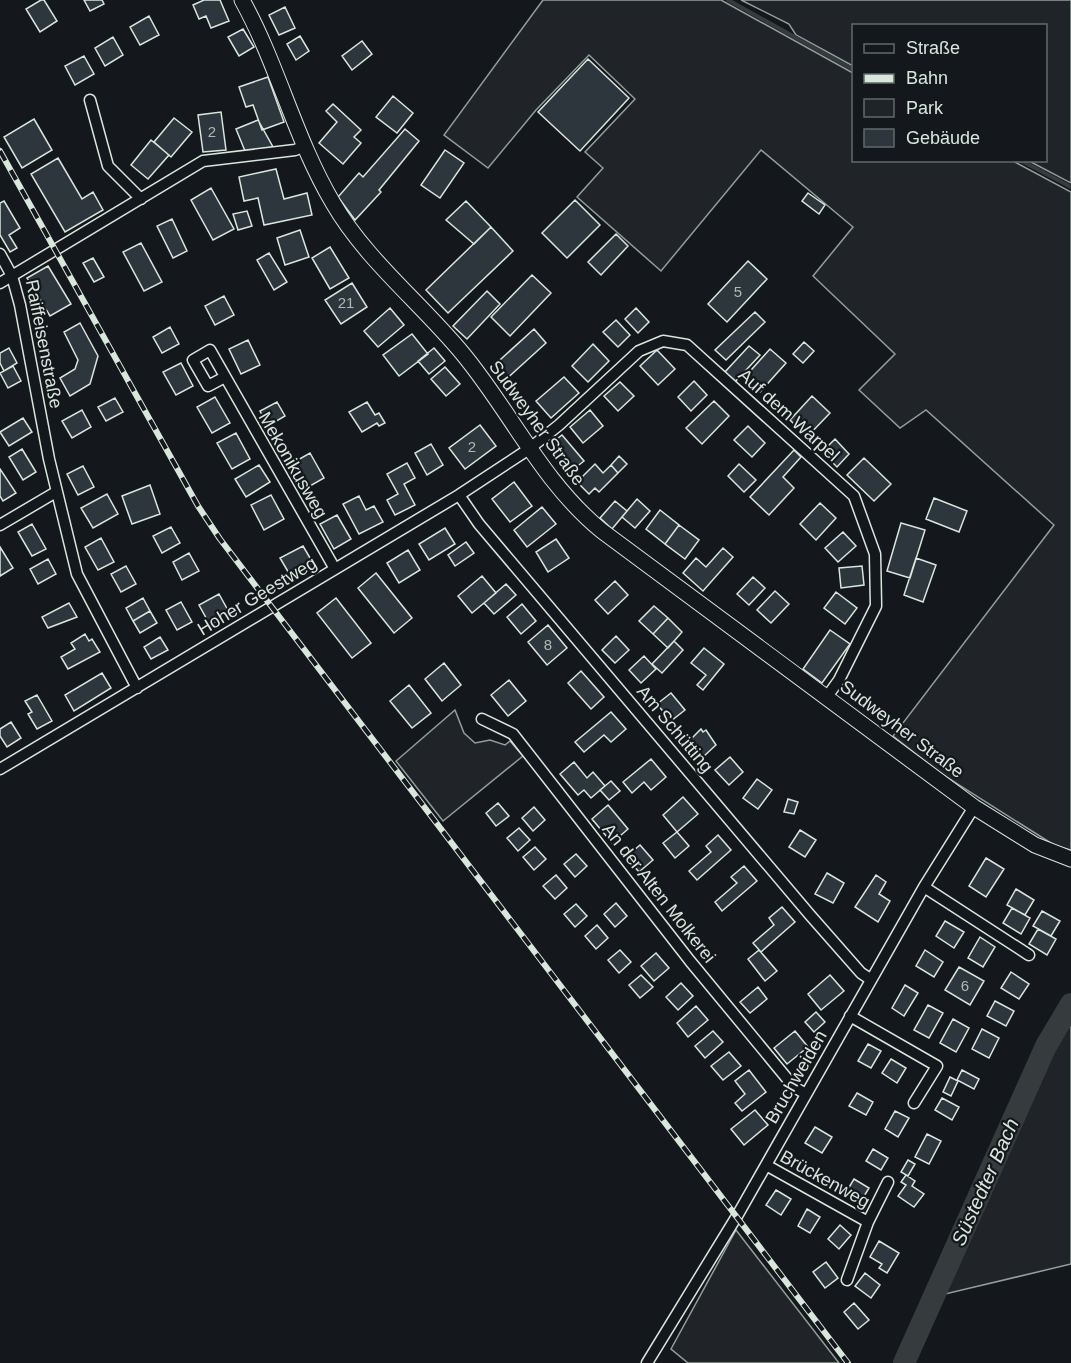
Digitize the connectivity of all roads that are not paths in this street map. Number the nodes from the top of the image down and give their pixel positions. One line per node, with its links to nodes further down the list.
1 (242, 0): 3 (street, Sudweyher Straße)
2 (90, 100): 4 (street)
3 (305, 146): 4 (street, Raiffeisenstraße); 9 (street, Sudweyher Straße)
4 (141, 198): 6 (street, Raiffeisenstraße)
5 (0, 254): 6 (street)
6 (12, 276): 7 (street); 10 (street, Raiffeisenstraße)
7 (0, 283)
8 (225, 377): 13 (street, Mekonikusweg)
9 (529, 449): 11 (street, Hoher Geestweg); 15 (street, Sudweyher Straße); 15 (street, Auf dem Warpel)
10 (56, 492): 12 (street); 14 (street, Raiffeisenstraße)
11 (459, 495): 13 (street, Hoher Geestweg); 22 (street, Am Schütting)
12 (0, 525)
13 (335, 568): 14 (street, Hoher Geestweg)
14 (137, 688): 17 (street, Hoher Geestweg)
15 (826, 698): 18 (street, Sudweyher Straße)
16 (482, 719): 24 (street, An der Alten Molkerei)
17 (0, 769)
18 (974, 807): 19 (street, Sudweyher Straße); 20 (street, Bruchweiden)
19 (1071, 859)
20 (924, 887): 21 (street); 22 (street, Bruchweiden)
21 (1029, 955)
22 (870, 979): 23 (street, Bruchweiden)
23 (850, 1016): 24 (street, Bruchweiden); 25 (street)
24 (806, 1094): 26 (street, Bruchweiden)
25 (914, 1102)
26 (766, 1164): 28 (street, Brückenweg); 30 (street, Bruchweiden)
27 (888, 1182): 28 (street, Brückenweg)
28 (868, 1222): 29 (street, Brückenweg)
29 (847, 1280)
30 (647, 1363)

